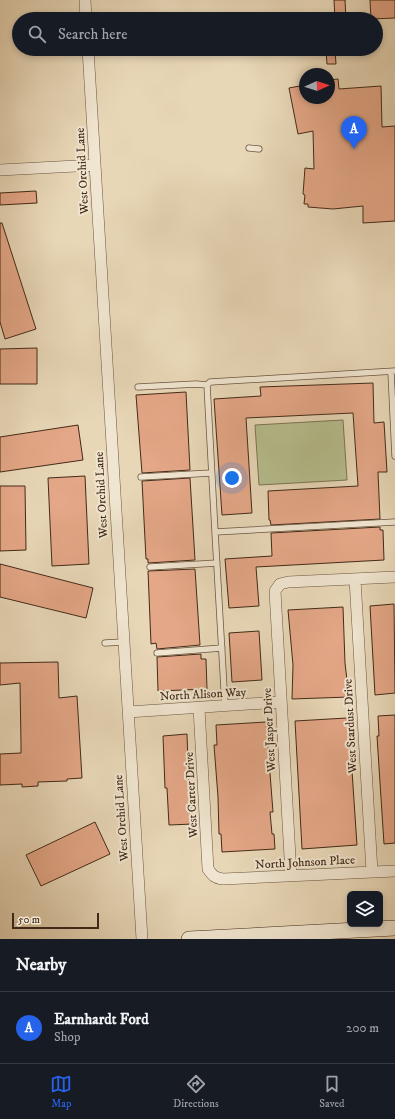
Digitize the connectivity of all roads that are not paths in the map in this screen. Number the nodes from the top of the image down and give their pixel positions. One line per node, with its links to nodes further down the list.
1 (85, 0): 2 (street)
2 (86, 12)
3 (88, 56): 6 (street, West Orchid Lane)
4 (249, 148): 5 (lane)
5 (259, 150)
6 (95, 165): 7 (street); 20 (street, West Orchid Lane)
7 (0, 170)
8 (393, 371): 9 (lane); 11 (lane)
9 (207, 385): 10 (lane); 12 (lane)
10 (138, 387)
11 (395, 456)
12 (211, 473): 13 (lane); 15 (lane)
13 (141, 477)
14 (395, 522): 15 (lane)
15 (215, 532): 16 (lane)
16 (217, 562): 17 (lane); 22 (lane)
17 (150, 567)
18 (395, 576): 19 (street)
19 (355, 579): 24 (street, West Jasper Drive); 29 (street, West Stardust Drive)
20 (123, 642): 21 (lane); 27 (street, West Orchid Lane)
21 (105, 643)
22 (222, 648): 23 (lane); 25 (lane)
23 (158, 653)
24 (280, 702): 25 (street, North Alison Way); 30 (street, West Jasper Drive)
25 (226, 706): 26 (street, North Alison Way)
26 (199, 708): 27 (street, North Alison Way); 31 (street, West Carter Drive)
27 (128, 712): 33 (street, West Orchid Lane)
28 (395, 871): 29 (street, North Johnson Place)
29 (372, 872): 30 (street, North Johnson Place)
30 (291, 875): 31 (street, North Johnson Place)
31 (216, 878)
32 (395, 928): 34 (main road)
33 (142, 939)
34 (188, 939)

